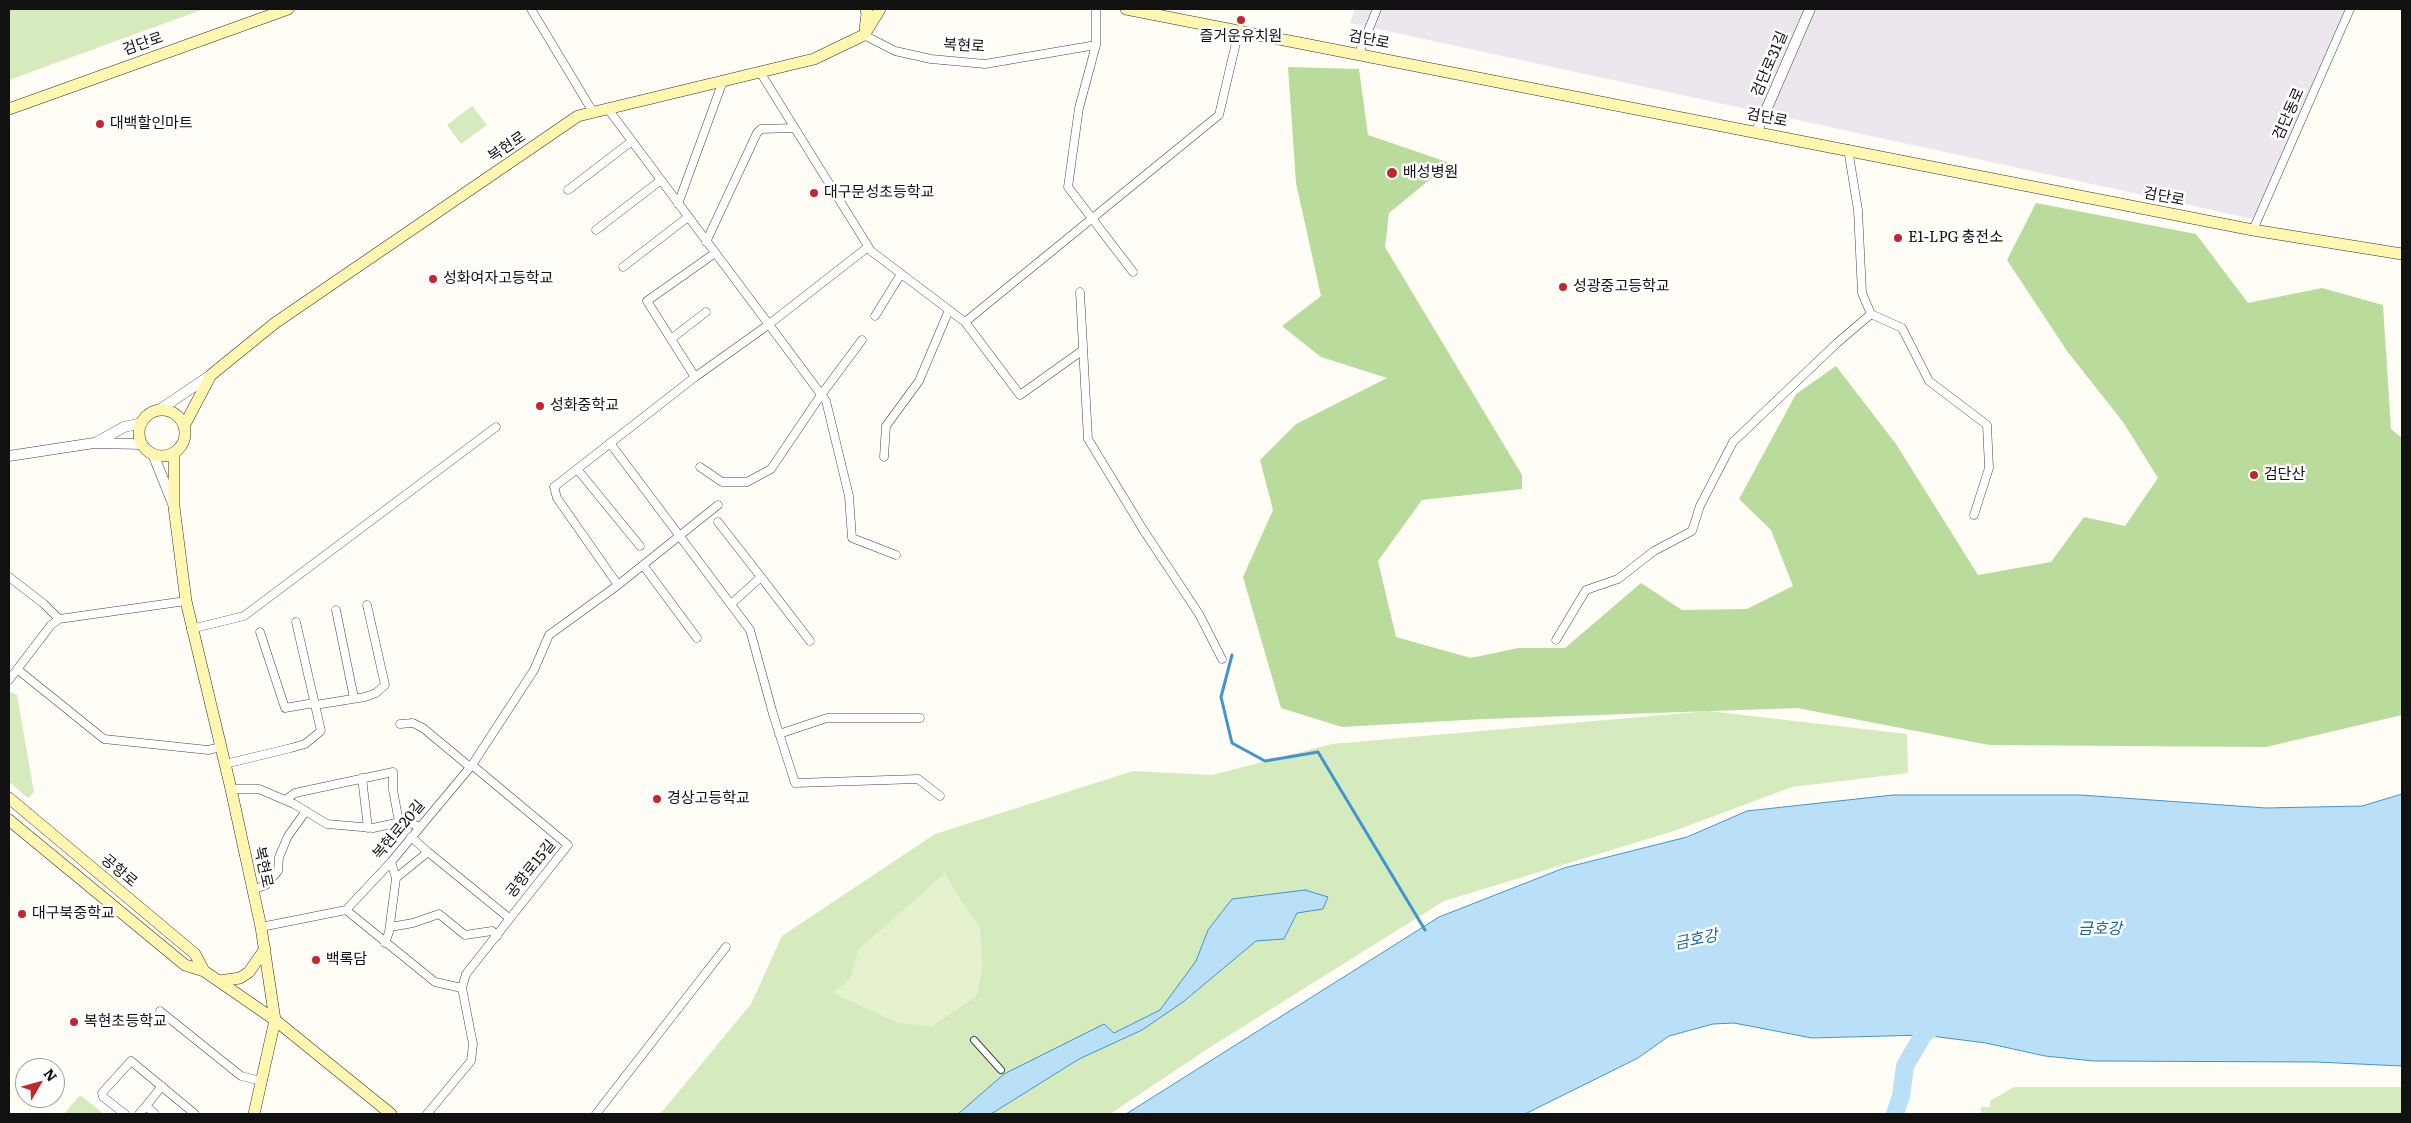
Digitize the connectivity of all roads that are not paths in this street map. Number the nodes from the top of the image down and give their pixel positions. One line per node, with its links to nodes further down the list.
1 (288, 9): 17 (main road, 검단로)
2 (531, 9): 18 (street)
3 (866, 9): 11 (main road)
4 (880, 9): 11 (main road)
5 (1096, 9): 12 (street)
6 (1126, 9): 10 (main road, 검단로)
7 (1378, 9): 13 (street)
8 (1810, 9): 20 (street, 검단로31길)
9 (2350, 9): 29 (street, 검단동로)
10 (1239, 30): 13 (main road, 검단로); 27 (street)
11 (864, 35): 12 (street, 복현로); 14 (main road, 복현로)
12 (1096, 44): 27 (street)
13 (1358, 53): 20 (main road, 검단로)
14 (760, 72): 15 (main road, 복현로); 19 (street)
15 (723, 81): 16 (main road, 복현로); 25 (street)
16 (608, 109): 18 (main road, 복현로); 21 (street)
17 (9, 110)
18 (592, 112): 47 (main road, 복현로)
19 (794, 128): 30 (street); 31 (street)
20 (1757, 131): 22 (main road, 검단로)
21 (632, 141): 23 (street); 24 (street)
22 (1848, 149): 29 (main road, 검단로); 40 (street)
23 (660, 180): 25 (street); 28 (street)
24 (568, 190)
25 (678, 204): 26 (street)
26 (688, 217): 30 (street); 34 (street)
27 (1092, 218): 35 (street); 42 (street)
28 (596, 230)
29 (2254, 230): 33 (main road, 검단로)
30 (706, 242): 32 (street)
31 (868, 247): 36 (street); 43 (street)
32 (715, 253): 43 (street); 44 (street)
33 (2402, 254)
34 (623, 267)
35 (1133, 272)
36 (901, 274): 38 (street); 41 (street)
37 (1080, 292): 46 (street)
38 (949, 310): 42 (street); 60 (street)
39 (706, 312): 44 (street)
40 (1871, 314): 65 (street); 83 (street)
41 (875, 316)
42 (965, 322): 46 (street)
43 (768, 325): 48 (street); 49 (street)
44 (671, 339): 48 (street)
45 (862, 340): 49 (street)
46 (1083, 350): 85 (street)
47 (210, 375): 50 (street); 52 (main road)
48 (695, 377): 55 (street)
49 (821, 395): 61 (street); 69 (street)
50 (160, 410): 51 (main road); 52 (main road)
51 (142, 423): 54 (street); 56 (main road)
52 (184, 426): 57 (main road)
53 (496, 426): 80 (street)
54 (94, 443): 56 (street); 59 (street)
55 (610, 443): 62 (street); 67 (street)
56 (142, 444): 58 (main road)
57 (174, 453): 58 (main road); 64 (main road, 복현로)
58 (153, 454): 64 (street)
59 (9, 456)
60 (884, 457)
61 (700, 467)
62 (577, 469): 68 (street); 73 (street)
63 (718, 505): 67 (street, 복현로20길)
64 (174, 507): 74 (main road, 복현로)
65 (1974, 515)
66 (718, 522): 72 (street)
67 (680, 536): 70 (street, 복현로20길); 75 (street)
68 (640, 546)
69 (896, 555)
70 (644, 564): 73 (street, 복현로20길); 82 (street)
71 (9, 577): 78 (street)
72 (761, 577): 75 (street); 84 (street)
73 (618, 585): 95 (street, 복현로20길)
74 (186, 601): 78 (street); 80 (main road, 복현로)
75 (731, 604): 92 (street)
76 (367, 605): 88 (street)
77 (336, 610): 88 (street)
78 (59, 619): 86 (street)
79 (296, 622): 89 (street)
80 (192, 629): 93 (main road, 복현로)
81 (260, 632): 89 (street)
82 (697, 638)
83 (1556, 640)
84 (810, 641)
85 (1222, 659)
86 (17, 669): 87 (street); 93 (street)
87 (9, 680)
88 (354, 698): 89 (street)
89 (314, 704): 94 (street)
90 (920, 718): 92 (street)
91 (400, 724): 95 (street)
92 (779, 734): 98 (street)
93 (221, 747): 94 (main road, 복현로)
94 (225, 764): 97 (main road, 복현로)
95 (471, 766): 104 (street, 복현로20길); 112 (street, 공항로15길)
96 (362, 778): 100 (street); 103 (street); 105 (street)
97 (231, 789): 100 (street); 110 (main road, 복현로)
98 (940, 796)
99 (9, 798): 119 (main road, 공항로)
100 (285, 800): 101 (street)
101 (306, 812): 105 (street); 110 (street)
102 (9, 820): 119 (main road, 공항로)
103 (399, 822): 104 (street); 105 (street)
104 (420, 827): 106 (street, 복현로20길)
105 (368, 828)
106 (412, 838): 107 (street); 108 (street, 복현로20길)
107 (428, 852): 109 (street); 112 (street)
108 (391, 862): 109 (street); 111 (street, 복현로20길)
109 (396, 878): 114 (street)
110 (252, 890): 113 (main road, 복현로)
111 (346, 910): 113 (street); 116 (street)
112 (510, 918): 115 (street, 공항로15길)
113 (261, 927): 118 (main road, 복현로)
114 (390, 927): 115 (street); 116 (street)
115 (497, 936): 121 (street, 공항로15길)
116 (387, 944): 121 (street)
117 (726, 947): 136 (street)
118 (265, 949): 120 (main road); 123 (main road, 복현로)
119 (204, 971): 120 (main road, 공항로)
120 (219, 981): 123 (main road, 공항로)
121 (462, 988): 135 (street)
122 (160, 1011): 126 (street)
123 (275, 1020): 126 (main road, 복현로); 134 (main road, 공항로)
124 (974, 1040): 125 (street)
125 (1000, 1070)
126 (261, 1081): 133 (main road, 복현로)
127 (162, 1086): 128 (street); 129 (street); 132 (street)
128 (146, 1106): 130 (street); 131 (street)
129 (125, 1114)
130 (139, 1114)
131 (155, 1114)
132 (195, 1114)
133 (254, 1114)
134 (391, 1114)
135 (427, 1114)
136 (596, 1114)

